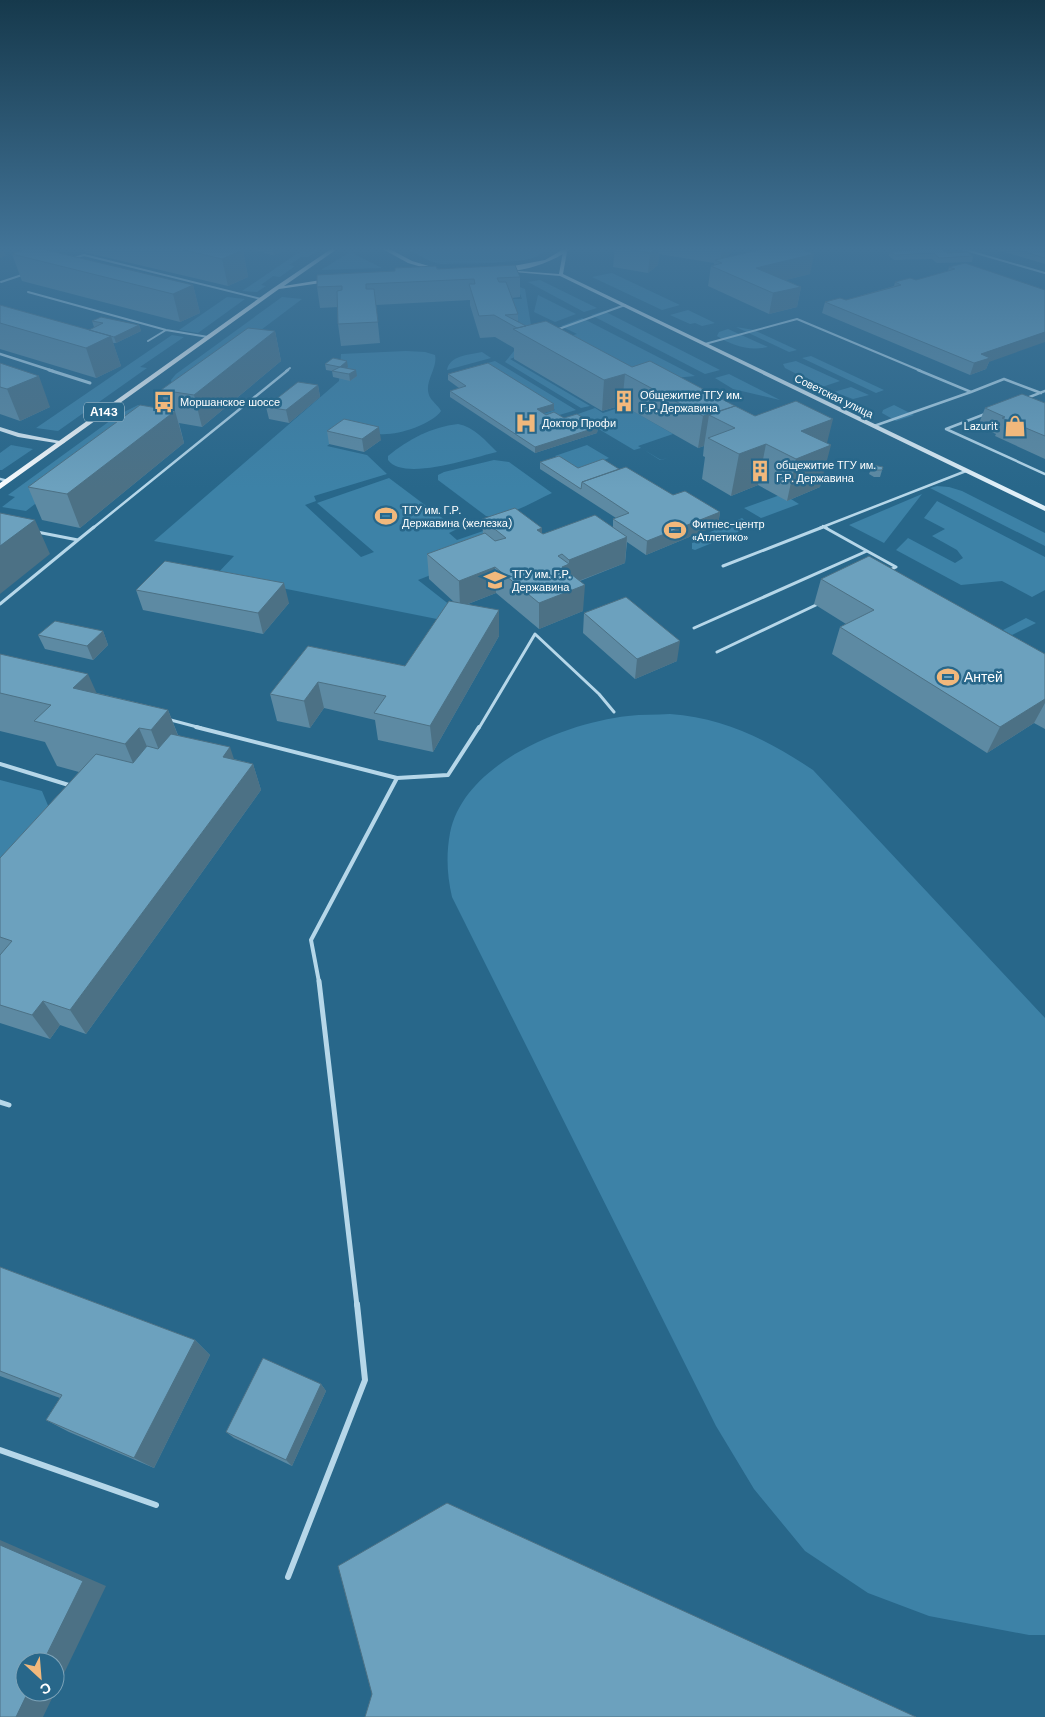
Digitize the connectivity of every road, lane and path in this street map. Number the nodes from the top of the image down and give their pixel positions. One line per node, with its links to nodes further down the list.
1 (156, 327): 7 (lane)
2 (222, 327): 9 (main road, А143)
3 (564, 327): 8 (lane)
4 (670, 327): 11 (main road, Советская улица)
5 (767, 327): 11 (lane)
6 (816, 327): 16 (lane)
7 (166, 330): 9 (lane); 10 (lane)
8 (551, 332)
9 (208, 337): 22 (main road, А143)
10 (148, 341)
11 (705, 344): 20 (main road, Советская улица)
12 (0, 354): 14 (street)
13 (290, 368): 30 (lane)
14 (90, 383)
15 (1045, 391): 17 (lane)
16 (972, 392): 17 (lane); 20 (lane)
17 (1041, 393): 18 (lane)
18 (1022, 400)
19 (986, 413): 24 (lane)
20 (874, 426): 23 (main road, Советская улица)
21 (0, 429): 22 (main road)
22 (62, 442): 25 (main road, А143)
23 (966, 471): 27 (main road, Советская улица); 28 (lane)
24 (1045, 474)
25 (4, 480): 26 (main road, А143)
26 (0, 487)
27 (1045, 509)
28 (823, 526): 31 (lane); 32 (lane)
29 (32, 531): 30 (lane)
30 (78, 540): 35 (lane)
31 (867, 550): 33 (lane); 36 (lane)
32 (723, 566)
33 (887, 571)
34 (824, 601): 37 (lane)
35 (0, 604)
36 (694, 628)
37 (717, 652)
38 (614, 712): 41 (lane)
39 (165, 718): 41 (lane)
40 (0, 764): 42 (lane)
41 (397, 778): 47 (lane)
42 (76, 787)
43 (0, 1102): 44 (lane)
44 (9, 1105)
45 (0, 1450): 46 (lane)
46 (156, 1505)
47 (288, 1576)

